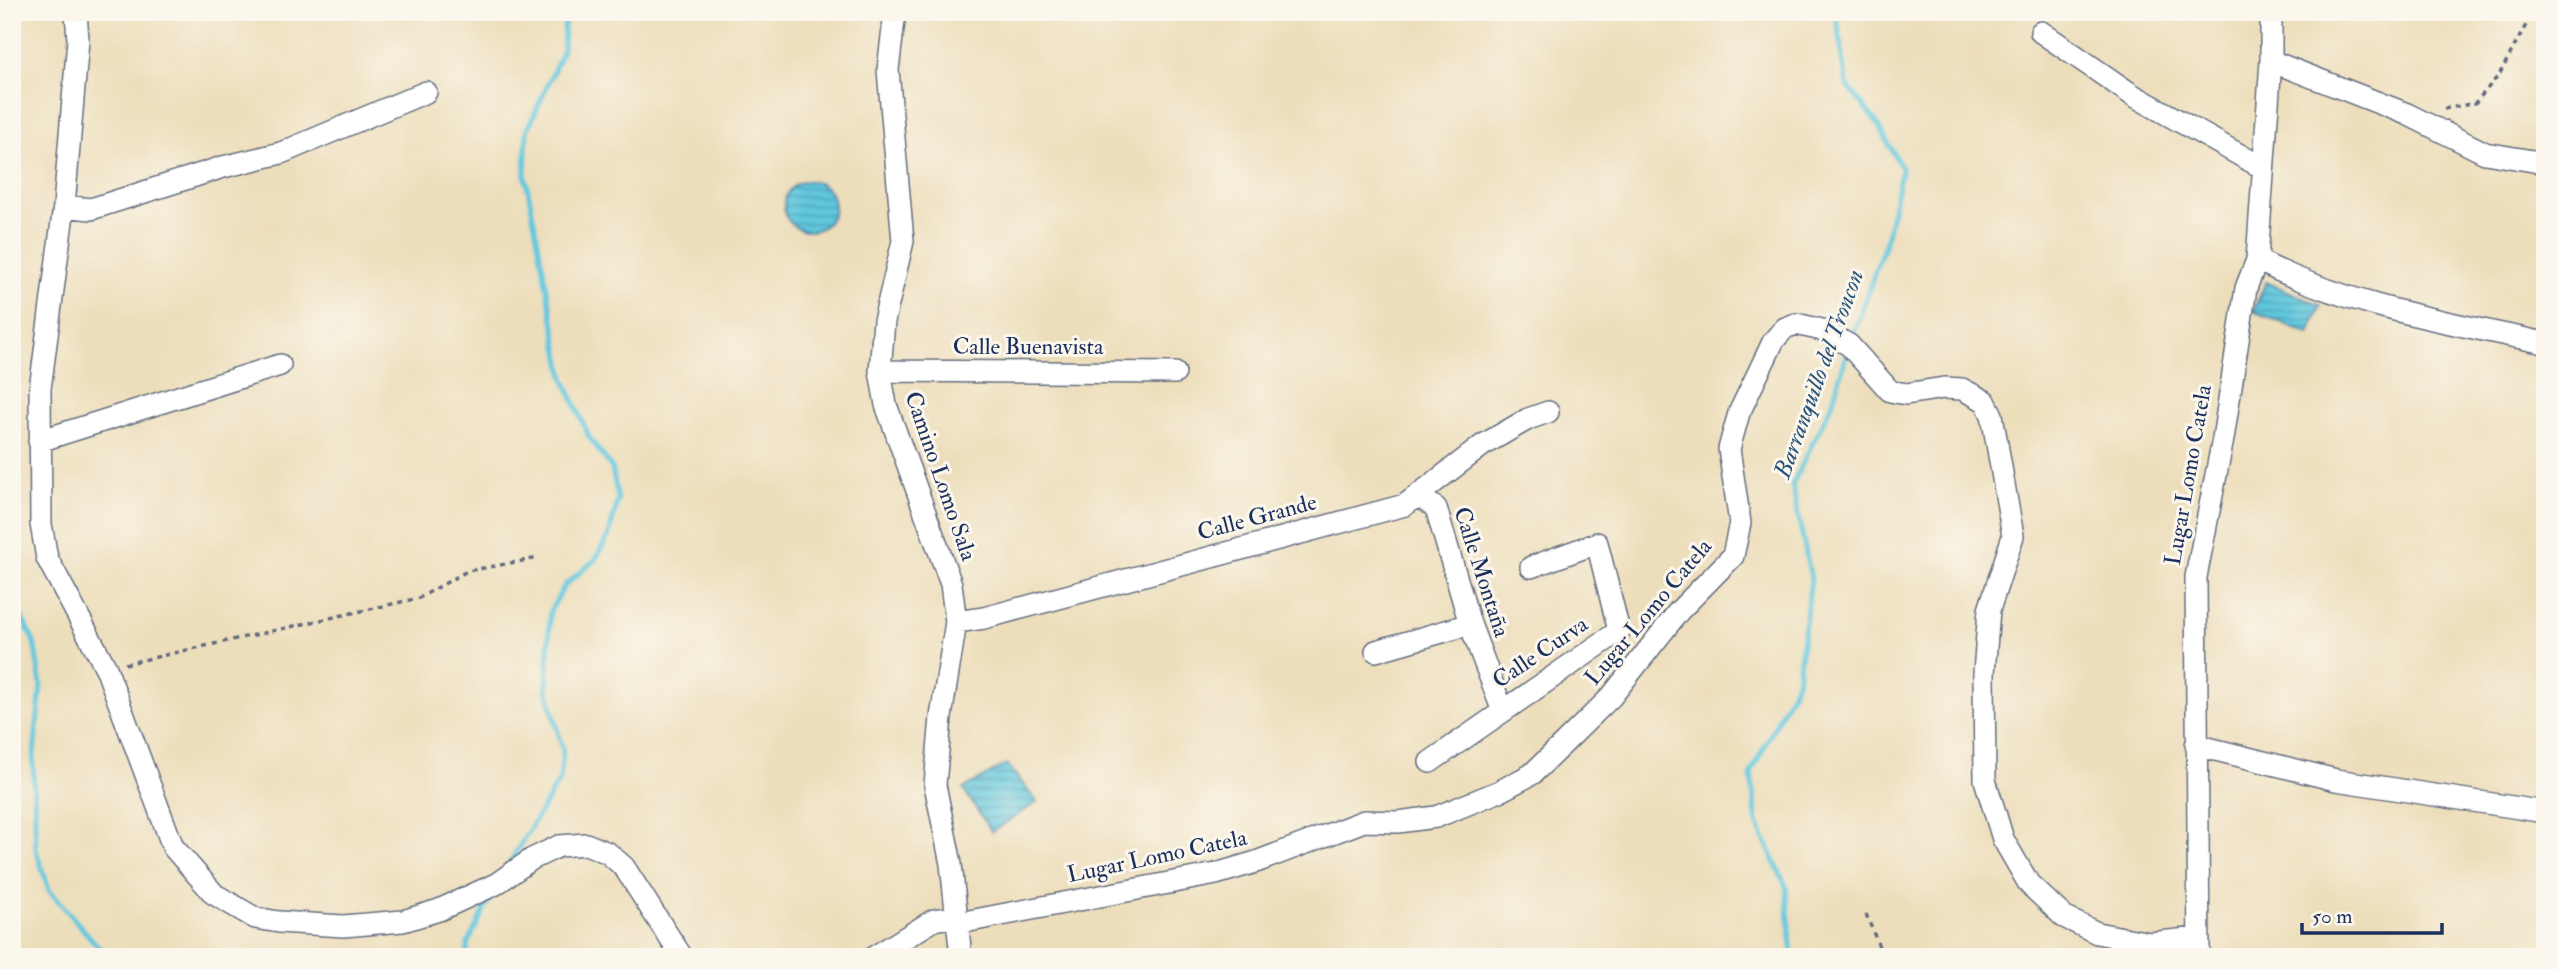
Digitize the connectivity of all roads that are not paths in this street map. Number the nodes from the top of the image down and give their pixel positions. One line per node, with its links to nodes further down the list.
1 (76, 12): 9 (street)
2 (895, 12): 13 (street, Camino Lomo Sala)
3 (2271, 12): 5 (street, Lugar Lomo Catela)
4 (2042, 32): 8 (street)
5 (2271, 61): 7 (street); 8 (street, Lugar Lomo Catela)
6 (426, 92): 9 (street)
7 (2545, 163)
8 (2263, 169): 10 (street, Lugar Lomo Catela)
9 (64, 206): 16 (street)
10 (2258, 260): 11 (street); 23 (street, Lugar Lomo Catela)
11 (2545, 343)
12 (280, 365): 16 (street)
13 (880, 371): 14 (street, Calle Buenavista); 19 (street, Camino Lomo Sala)
14 (1175, 373)
15 (1548, 412): 17 (street, Calle Grande)
16 (39, 441): 28 (street)
17 (1419, 496): 19 (street, Calle Grande); 20 (street, Calle Montaña)
18 (1531, 567): 22 (street, Calle Curva)
19 (956, 622): 26 (street, Camino Lomo Sala)
20 (1470, 624): 21 (street); 22 (street, Calle Montaña)
21 (1376, 651)
22 (1502, 709): 24 (street, Calle Curva)
23 (2196, 745): 25 (street); 27 (street, Lugar Lomo Catela)
24 (1430, 762)
25 (2545, 812)
26 (959, 923): 27 (street, Lugar Lomo Catela); 29 (street); 30 (street, Camino Lomo Sala)
27 (2199, 948)
28 (682, 957)
29 (874, 957)
30 (961, 957)

